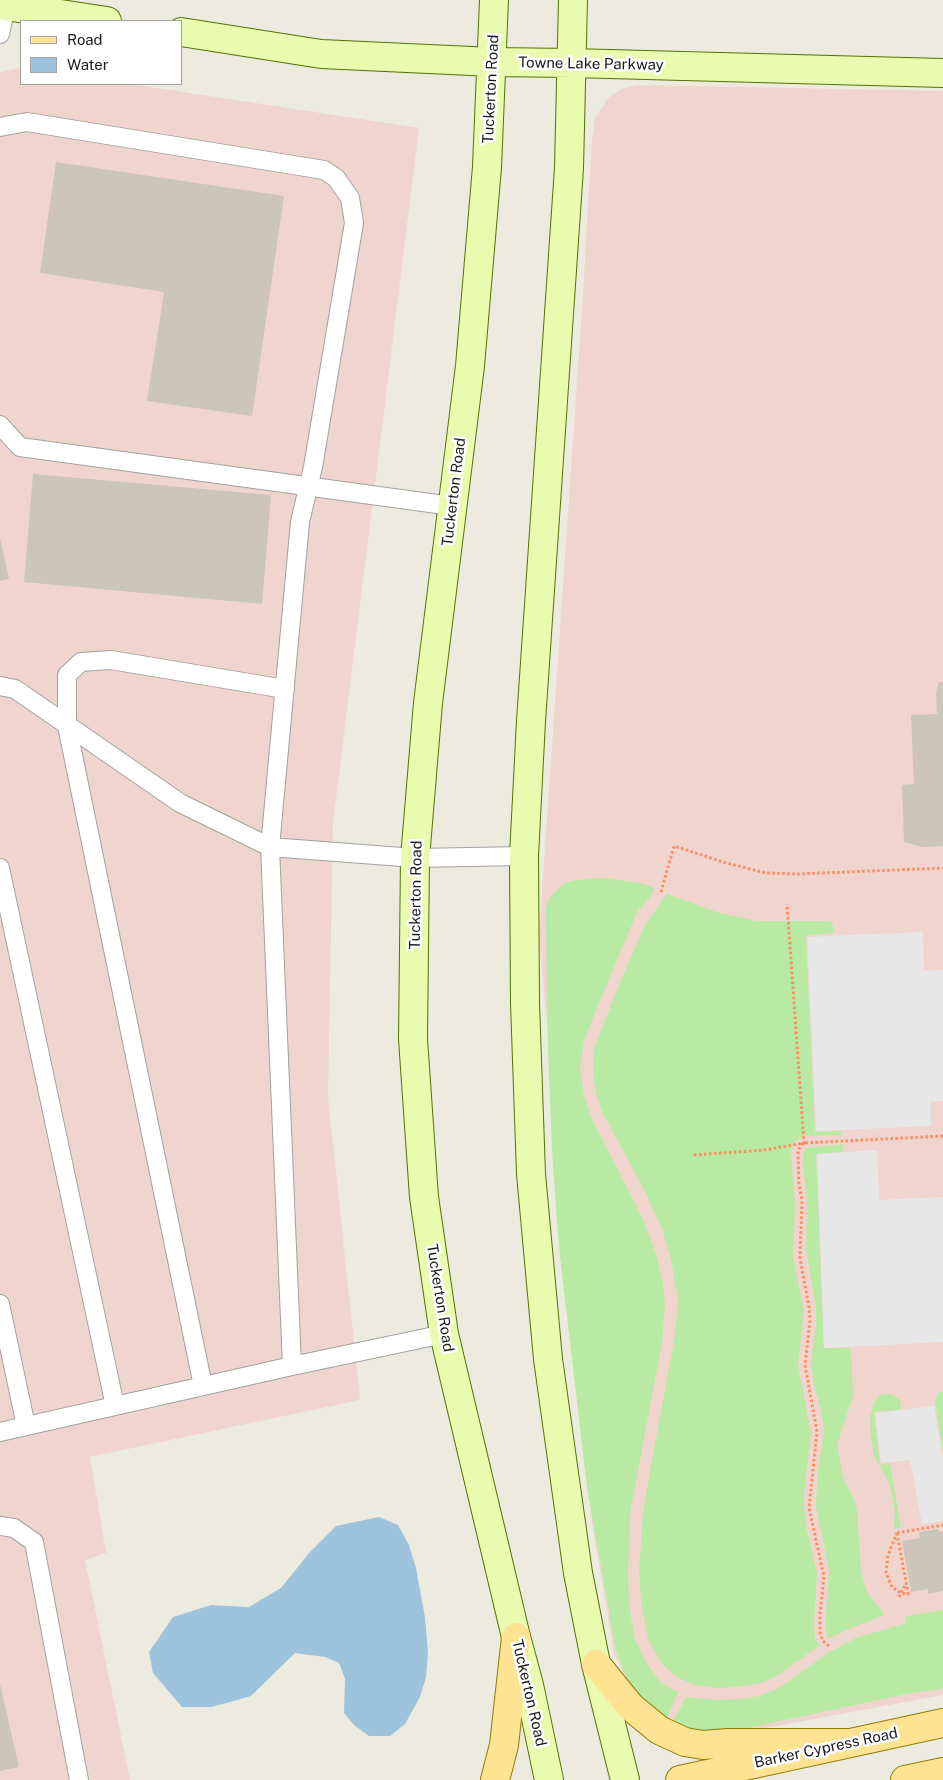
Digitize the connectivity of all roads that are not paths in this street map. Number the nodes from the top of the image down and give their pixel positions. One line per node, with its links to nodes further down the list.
1 (494, 0): 7 (main road, Tuckerton Road)
2 (574, 0): 8 (main road)
3 (3, 6): 4 (main road); 6 (lane)
4 (100, 20)
5 (182, 32): 7 (main road, Towne Lake Parkway)
6 (0, 34)
7 (493, 62): 8 (main road, Towne Lake Parkway); 13 (main road, Tuckerton Road)
8 (572, 63): 9 (main road, Towne Lake Parkway); 18 (main road)
9 (943, 73)
10 (0, 127): 12 (lane)
11 (0, 424): 12 (lane)
12 (310, 487): 13 (lane); 15 (lane)
13 (452, 506): 19 (main road, Tuckerton Road)
14 (0, 686): 16 (lane)
15 (285, 689): 16 (lane); 17 (lane)
16 (66, 726): 17 (lane); 24 (lane)
17 (270, 847): 19 (lane); 23 (lane)
18 (524, 856): 19 (lane); 30 (main road)
19 (415, 858): 22 (main road, Tuckerton Road)
20 (0, 868): 25 (lane)
21 (0, 1304): 26 (lane)
22 (444, 1334): 23 (lane); 29 (main road, Tuckerton Road)
23 (292, 1366): 24 (lane)
24 (203, 1386): 25 (lane)
25 (115, 1406): 26 (lane)
26 (26, 1426): 27 (lane)
27 (0, 1432)
28 (0, 1526): 34 (lane)
29 (516, 1637): 35 (main road); 36 (main road, Tuckerton Road)
30 (596, 1664): 32 (main road); 37 (main road)
31 (943, 1723): 32 (main road, Barker Cypress Road)
32 (849, 1743): 38 (main road, Barker Cypress Road)
33 (943, 1772): 39 (main road)
34 (79, 1780)
35 (495, 1780)
36 (549, 1780)
37 (625, 1780)
38 (680, 1780)
39 (905, 1780)

